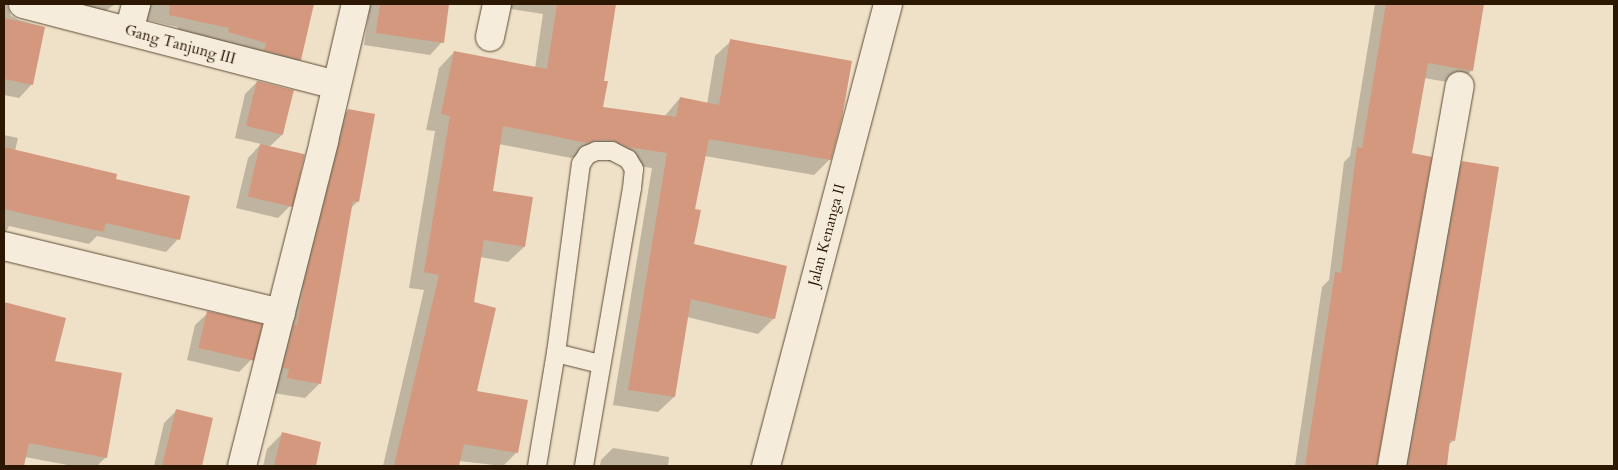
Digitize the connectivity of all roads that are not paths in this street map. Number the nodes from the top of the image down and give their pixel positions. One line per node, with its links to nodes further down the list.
1 (24, 4): 6 (street, Gang Tanjung III)
2 (136, 4): 6 (street)
3 (356, 4): 8 (street)
4 (496, 4): 7 (street)
5 (888, 4): 17 (street, Jalan Kenanga II)
6 (129, 31): 8 (street, Gang Tanjung III)
7 (490, 37)
8 (336, 86): 11 (street)
9 (1460, 86): 18 (street)
10 (4, 246): 11 (street)
11 (281, 313): 14 (street)
12 (556, 353): 13 (lane); 13 (lane); 15 (lane)
13 (600, 364): 16 (lane)
14 (242, 466)
15 (537, 466)
16 (584, 466)
17 (766, 466)
18 (1392, 466)

